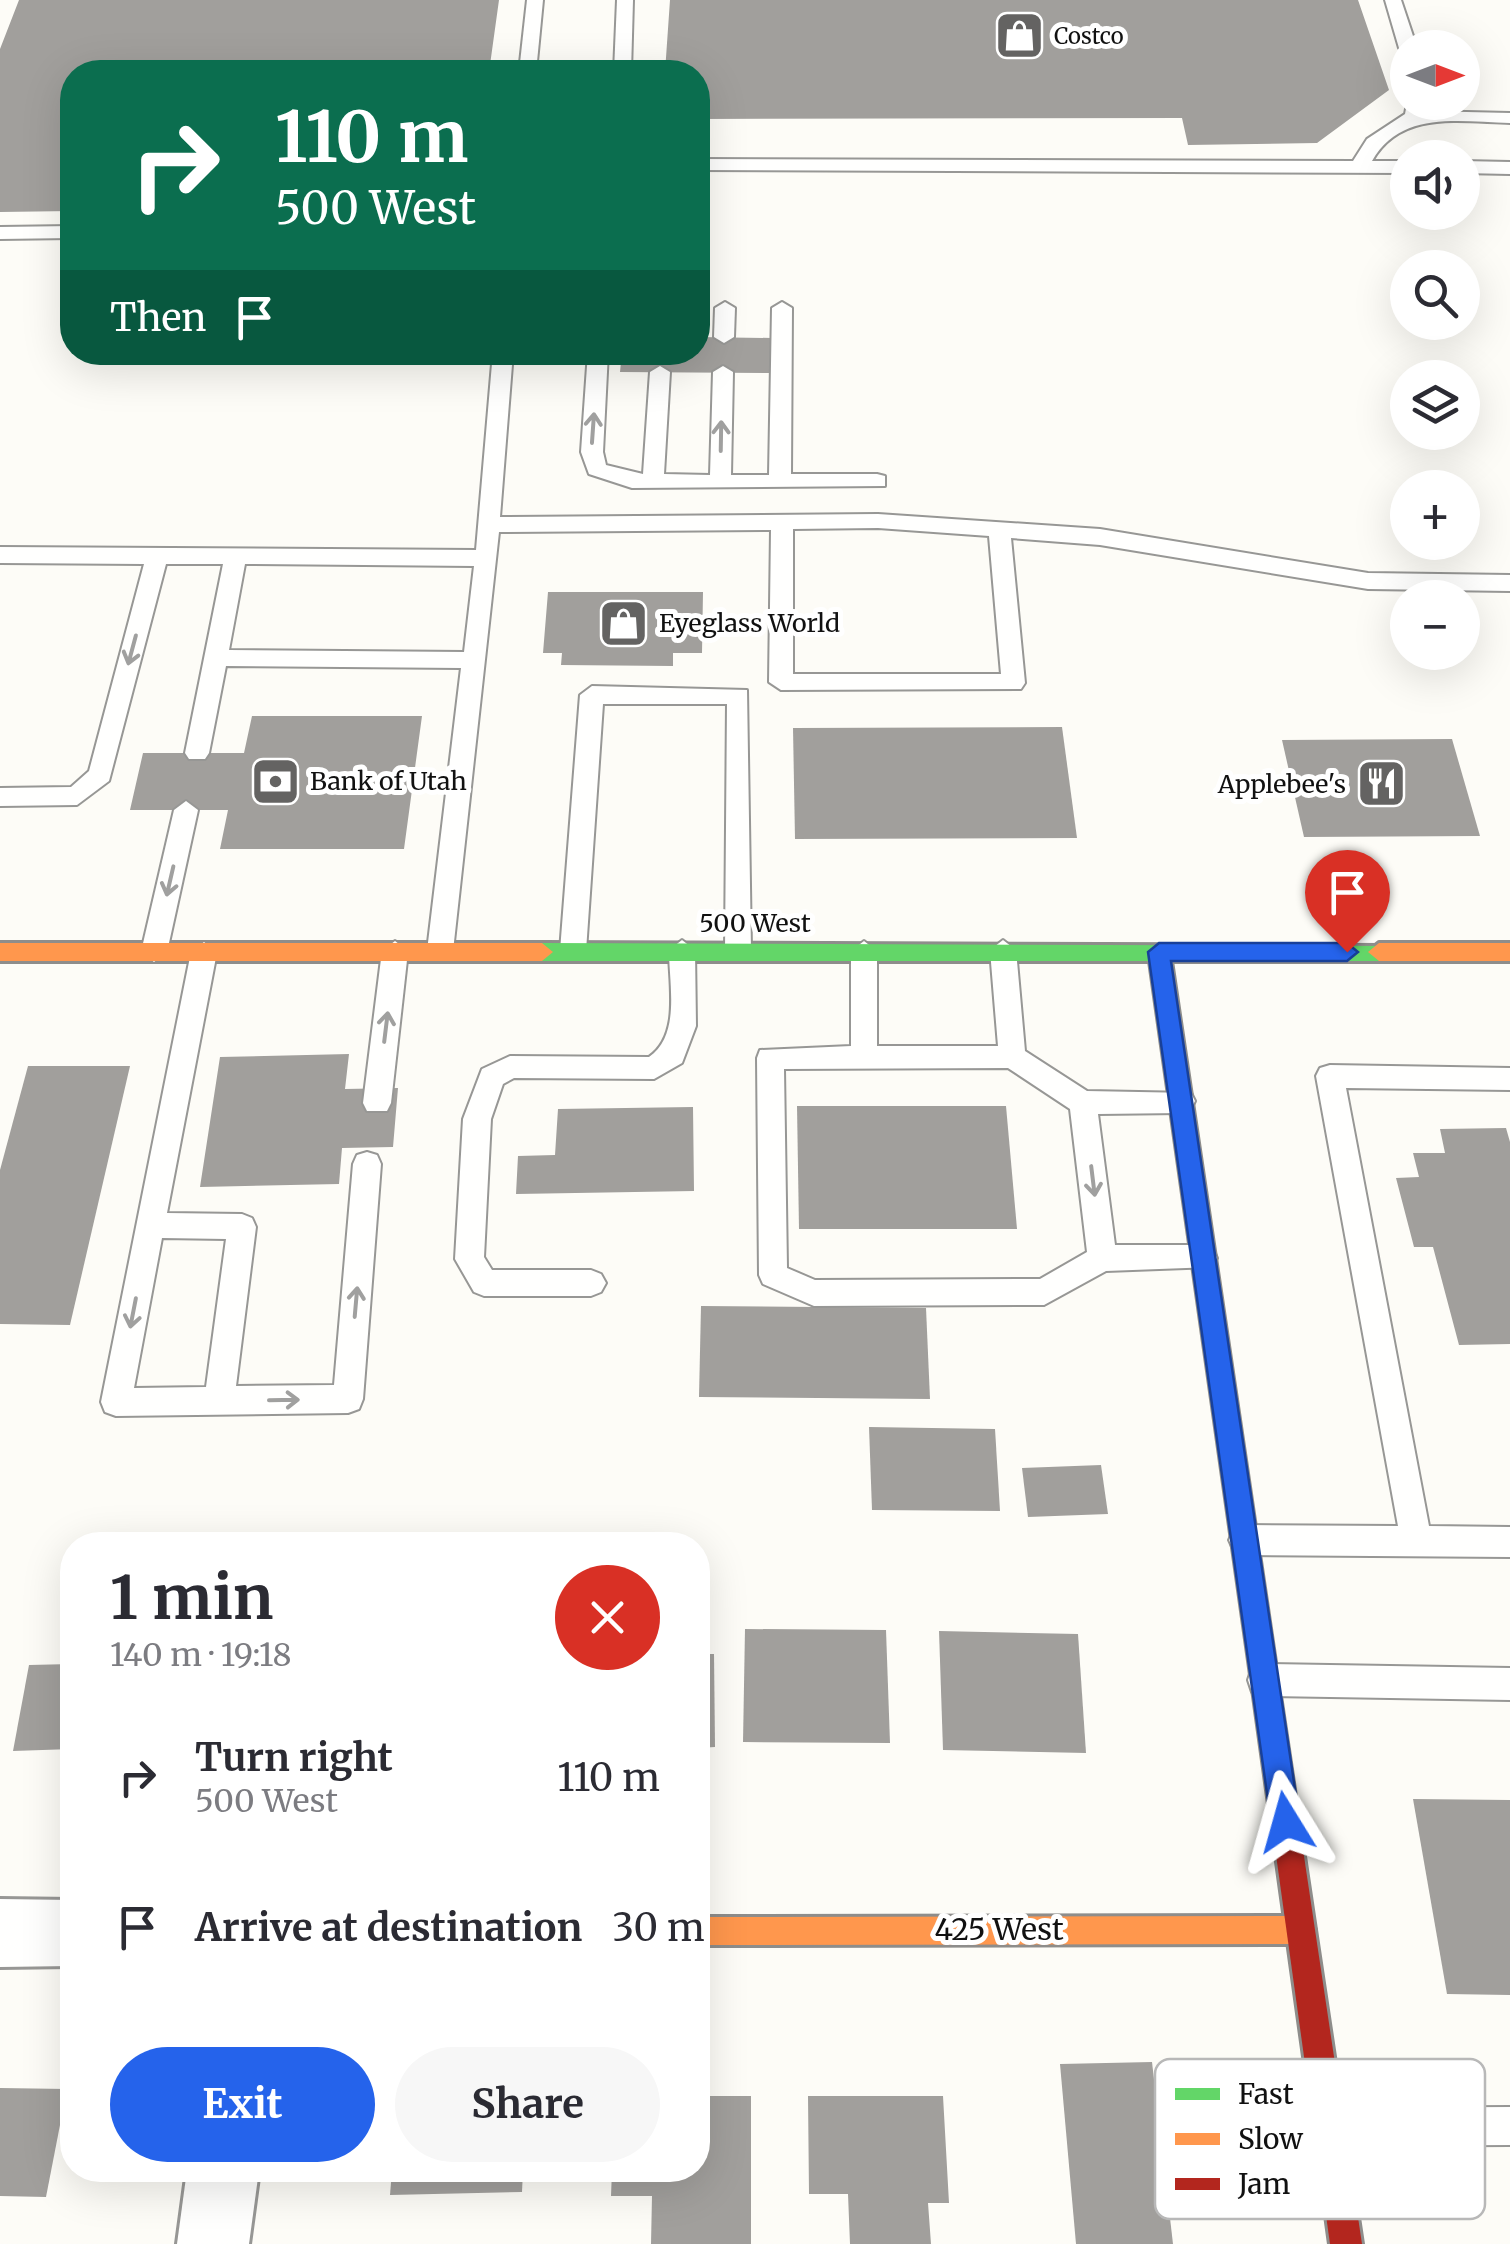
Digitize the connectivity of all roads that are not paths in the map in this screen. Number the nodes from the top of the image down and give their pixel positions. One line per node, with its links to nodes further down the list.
1 (535, 0): 5 (lane)
2 (626, 0): 6 (lane)
3 (1393, 0): 4 (lane)
4 (1402, 30)
5 (529, 60)
6 (624, 60)
7 (1480, 115): 8 (lane)
8 (1510, 118)
9 (1401, 120): 11 (lane)
10 (710, 164): 11 (lane)
11 (1360, 166): 12 (lane)
12 (1390, 166)
13 (1480, 167): 14 (lane)
14 (1510, 168)
15 (0, 232): 16 (lane)
16 (60, 232)
17 (725, 308): 19 (lane)
18 (782, 308): 26 (lane)
19 (724, 338)
20 (501, 365): 29 (lane)
21 (597, 365): 24 (lane, one-way to 21)
22 (660, 372): 24 (lane)
23 (722, 372): 25 (lane, one-way to 23)
24 (654, 482): 25 (lane)
25 (720, 482): 26 (lane)
26 (780, 482): 27 (lane)
27 (877, 482)
28 (782, 522): 29 (lane); 30 (lane); 30 (lane)
29 (487, 525): 34 (lane)
30 (999, 530): 35 (lane)
31 (0, 554): 32 (lane)
32 (157, 556): 33 (lane); 39 (lane, one-way to 39)
33 (236, 556): 34 (lane); 36 (lane)
34 (486, 558): 37 (lane)
35 (1510, 582)
36 (216, 658): 37 (lane); 38 (lane)
37 (474, 660): 44 (lane)
38 (198, 753)
39 (0, 796)
40 (186, 810): 48 (lane, one-way to 48)
41 (682, 950): 42 (street, 500 West); 45 (street, 500 West); 63 (lane)
42 (738, 950): 45 (lane); 46 (street, 500 West)
43 (1003, 950): 46 (street, 500 West); 51 (street, 500 West); 54 (lane)
44 (440, 951): 45 (street, 500 West); 50 (street, 500 West)
45 (573, 951)
46 (864, 951): 53 (lane)
47 (0, 952): 48 (street, 500 West)
48 (154, 952): 49 (street, 500 West)
49 (204, 952): 50 (street, 500 West); 60 (lane)
50 (396, 952): 58 (lane, one-way to 50)
51 (1159, 952): 52 (street, 500 West); 56 (street)
52 (1510, 952)
53 (864, 1057): 54 (lane); 61 (lane)
54 (1012, 1057): 57 (lane)
55 (1510, 1078): 66 (lane)
56 (1181, 1101): 57 (lane); 62 (street)
57 (1083, 1103): 61 (lane, one-way to 61)
58 (377, 1104)
59 (368, 1164): 64 (lane, one-way to 59)
60 (149, 1225): 64 (lane); 64 (lane, one-way to 64)
61 (1102, 1258): 62 (lane)
62 (1203, 1258): 65 (street)
63 (591, 1283)
64 (219, 1401)
65 (1245, 1540): 66 (lane); 68 (street)
66 (1416, 1541): 67 (lane)
67 (1510, 1542)
68 (1264, 1680): 69 (lane); 70 (street)
69 (1510, 1684)
70 (1301, 1930): 71 (street, 425 West); 74 (street)
71 (710, 1931)
72 (60, 1932): 73 (street)
73 (0, 1933)
74 (1319, 2059)
75 (222, 2182): 77 (street)
76 (1342, 2219): 78 (street)
77 (214, 2244)
78 (1346, 2244)

